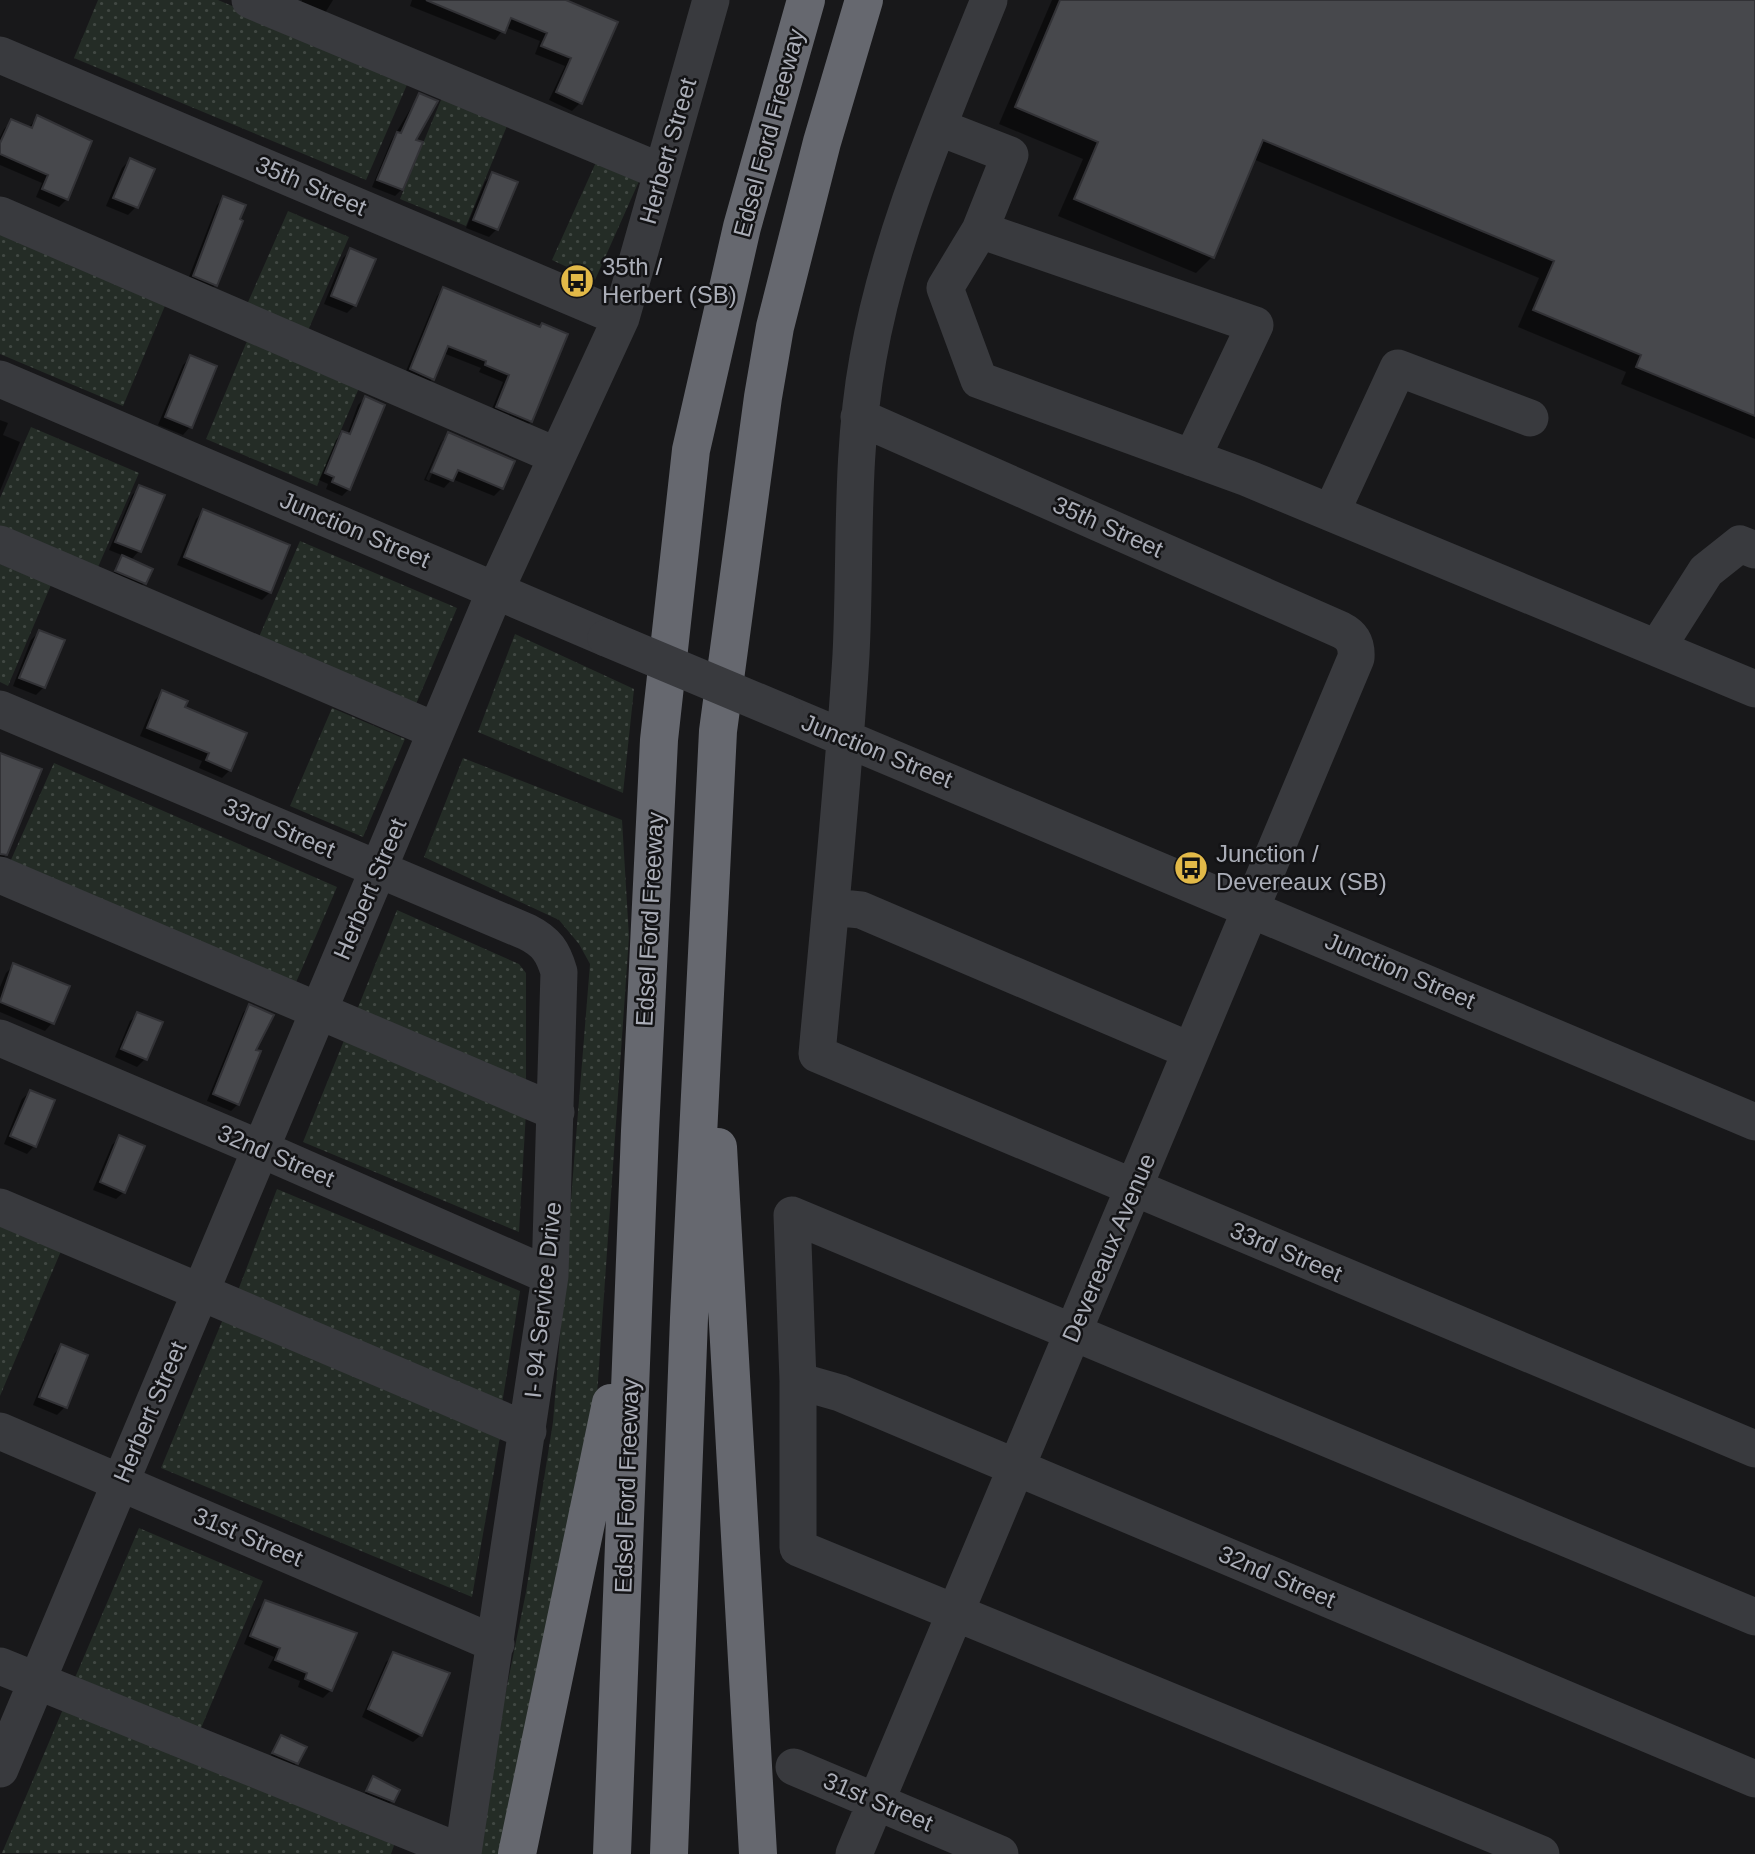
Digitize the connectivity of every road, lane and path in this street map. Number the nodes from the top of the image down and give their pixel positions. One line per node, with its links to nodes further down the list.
1 (250, 0): 8 (street)
2 (806, 0): 43 (highway, Edsel Ford Freeway)
3 (864, 0): 35 (highway)
4 (989, 0): 7 (street)
5 (699, 4): 8 (street, Herbert Street)
6 (0, 55): 11 (street, 35th Street)
7 (938, 127): 10 (street); 13 (street)
8 (662, 172): 11 (street, Herbert Street)
9 (0, 215): 15 (street)
10 (980, 230): 16 (street); 16 (street)
11 (621, 318): 15 (street, Herbert Street)
12 (0, 379): 20 (street, Junction Street)
13 (861, 405): 21 (street, 35th Street); 26 (street)
14 (1530, 418): 17 (street)
15 (557, 456): 20 (street, Herbert Street)
16 (1192, 458): 17 (street)
17 (1331, 513): 22 (street)
18 (0, 544): 25 (street)
19 (1755, 550): 22 (street)
20 (496, 589): 25 (street, Herbert Street); 26 (street, Junction Street, bridge)
21 (1354, 640): 30 (street, Devereaux Avenue)
22 (1657, 648): 23 (street)
23 (1755, 689)
24 (0, 709): 27 (street, 33rd Street)
25 (436, 731): 27 (street, Herbert Street)
26 (843, 736): 29 (street); 30 (street, Junction Street)
27 (378, 869): 31 (street, 33rd Street); 32 (street, Herbert Street)
28 (0, 875): 32 (street)
29 (831, 907): 34 (street); 39 (street, 33rd Street)
30 (1251, 909): 34 (street, Devereaux Avenue); 37 (street, Junction Street)
31 (554, 953): 36 (street, I- 94 Service Drive)
32 (319, 1011): 36 (street); 38 (street, Herbert Street)
33 (0, 1038): 38 (street, 32nd Street)
34 (1191, 1051): 39 (street, Devereaux Avenue)
35 (702, 1071): 62 (highway); 63 (highway)
36 (556, 1112): 41 (street, I- 94 Service Drive)
37 (1753, 1115)
38 (261, 1149): 41 (street, 32nd Street); 42 (street, Herbert Street)
39 (1134, 1188): 44 (street, Devereaux Avenue); 48 (street, 33rd Street)
40 (0, 1207): 42 (street)
41 (550, 1276): 47 (street, I- 94 Service Drive)
42 (200, 1292): 47 (street); 50 (street, Herbert Street)
43 (633, 1320): 60 (highway); 61 (highway, Edsel Ford Freeway)
44 (1073, 1332): 45 (street); 49 (street, Devereaux Avenue); 52 (street)
45 (798, 1381): 49 (street, 32nd Street); 51 (street)
46 (0, 1431): 50 (street, 31st Street)
47 (528, 1431): 53 (street, I- 94 Service Drive)
48 (1755, 1449)
49 (1017, 1467): 51 (street, Devereaux Avenue); 58 (street, 32nd Street)
50 (121, 1482): 53 (street, 31st Street); 55 (street, Herbert Street)
51 (955, 1612): 59 (street, Devereaux Avenue); 66 (street)
52 (1755, 1617)
53 (496, 1644): 55 (street, I- 94 Service Drive)
54 (0, 1666): 55 (street)
55 (36, 1681): 57 (street, Herbert Street)
56 (794, 1767): 59 (street, 31st Street)
57 (0, 1769)
58 (1755, 1779)
59 (876, 1801): 64 (street, Devereaux Avenue); 65 (street, 31st Street)
60 (517, 1854)
61 (612, 1854)
62 (669, 1854)
63 (758, 1854)
64 (853, 1854)
65 (1000, 1854)
66 (1541, 1854)

